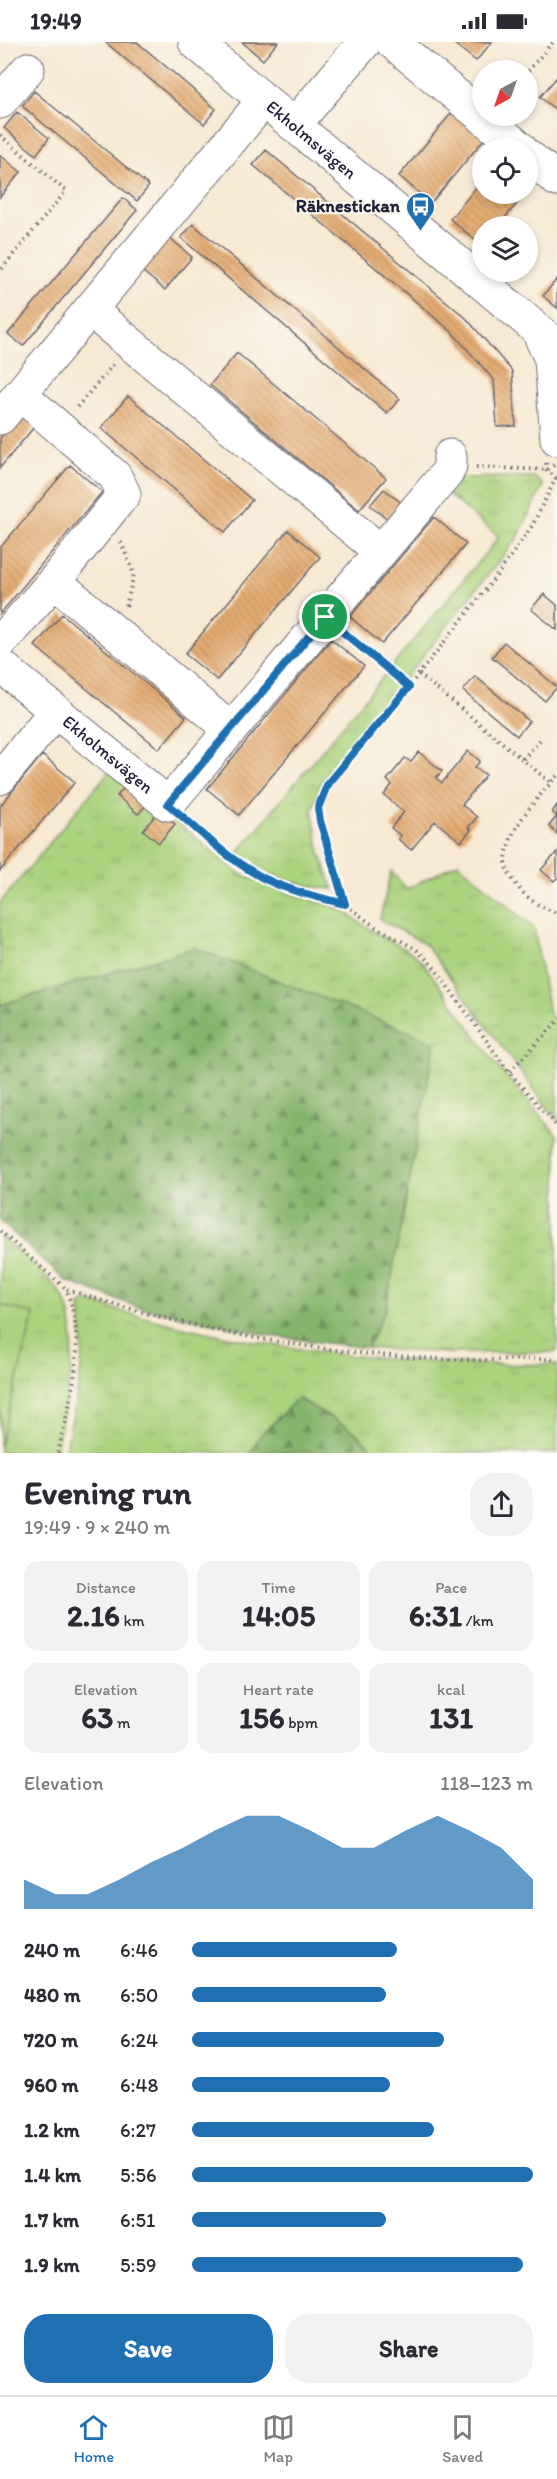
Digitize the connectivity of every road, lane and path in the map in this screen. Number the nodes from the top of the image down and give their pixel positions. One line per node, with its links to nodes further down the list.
1 (195, 42): 6 (street, Ekholmsvägen)
2 (386, 42): 8 (street); 10 (street)
3 (553, 42): 4 (path)
4 (537, 60)
5 (28, 69): 7 (street)
6 (264, 100): 8 (street, Ekholmsvägen); 14 (street)
7 (0, 102)
8 (294, 125): 15 (street, Ekholmsvägen)
9 (0, 135): 13 (path)
10 (507, 138)
11 (538, 164): 12 (street)
12 (557, 180)
13 (0, 271)
14 (90, 309): 16 (street); 17 (street)
15 (548, 339): 19 (street, Ekholmsvägen)
16 (131, 343): 18 (path); 25 (street)
17 (10, 406): 18 (street)
18 (59, 428): 24 (street)
19 (551, 449): 22 (path)
20 (450, 461): 22 (path); 25 (street, Ekholmsvägen)
21 (557, 463): 22 (path)
22 (547, 470): 23 (path)
23 (556, 478): 31 (path)
24 (102, 523): 26 (street); 28 (path)
25 (380, 551): 27 (street, Ekholmsvägen)
26 (54, 581): 28 (street); 29 (street)
27 (325, 617): 32 (path); 34 (street, Ekholmsvägen)
28 (110, 628): 34 (street)
29 (0, 643)
30 (0, 665): 33 (street, Ekholmsvägen)
31 (419, 674): 32 (path); 36 (path)
32 (409, 687): 41 (path)
33 (55, 712): 38 (street, Ekholmsvägen); 40 (street, Ekholmsvägen)
34 (230, 729): 40 (street, Ekholmsvägen)
35 (541, 739): 36 (path)
36 (524, 759): 39 (path)
37 (557, 776): 39 (path)
38 (0, 778)
39 (551, 783): 42 (path)
40 (168, 804): 41 (path)
41 (345, 904): 44 (path)
42 (557, 913)
43 (557, 1022): 44 (path)
44 (509, 1072): 45 (path)
45 (557, 1126)
46 (0, 1230): 47 (path)
47 (66, 1288): 48 (path); 49 (path)
48 (557, 1359)
49 (58, 1453)

